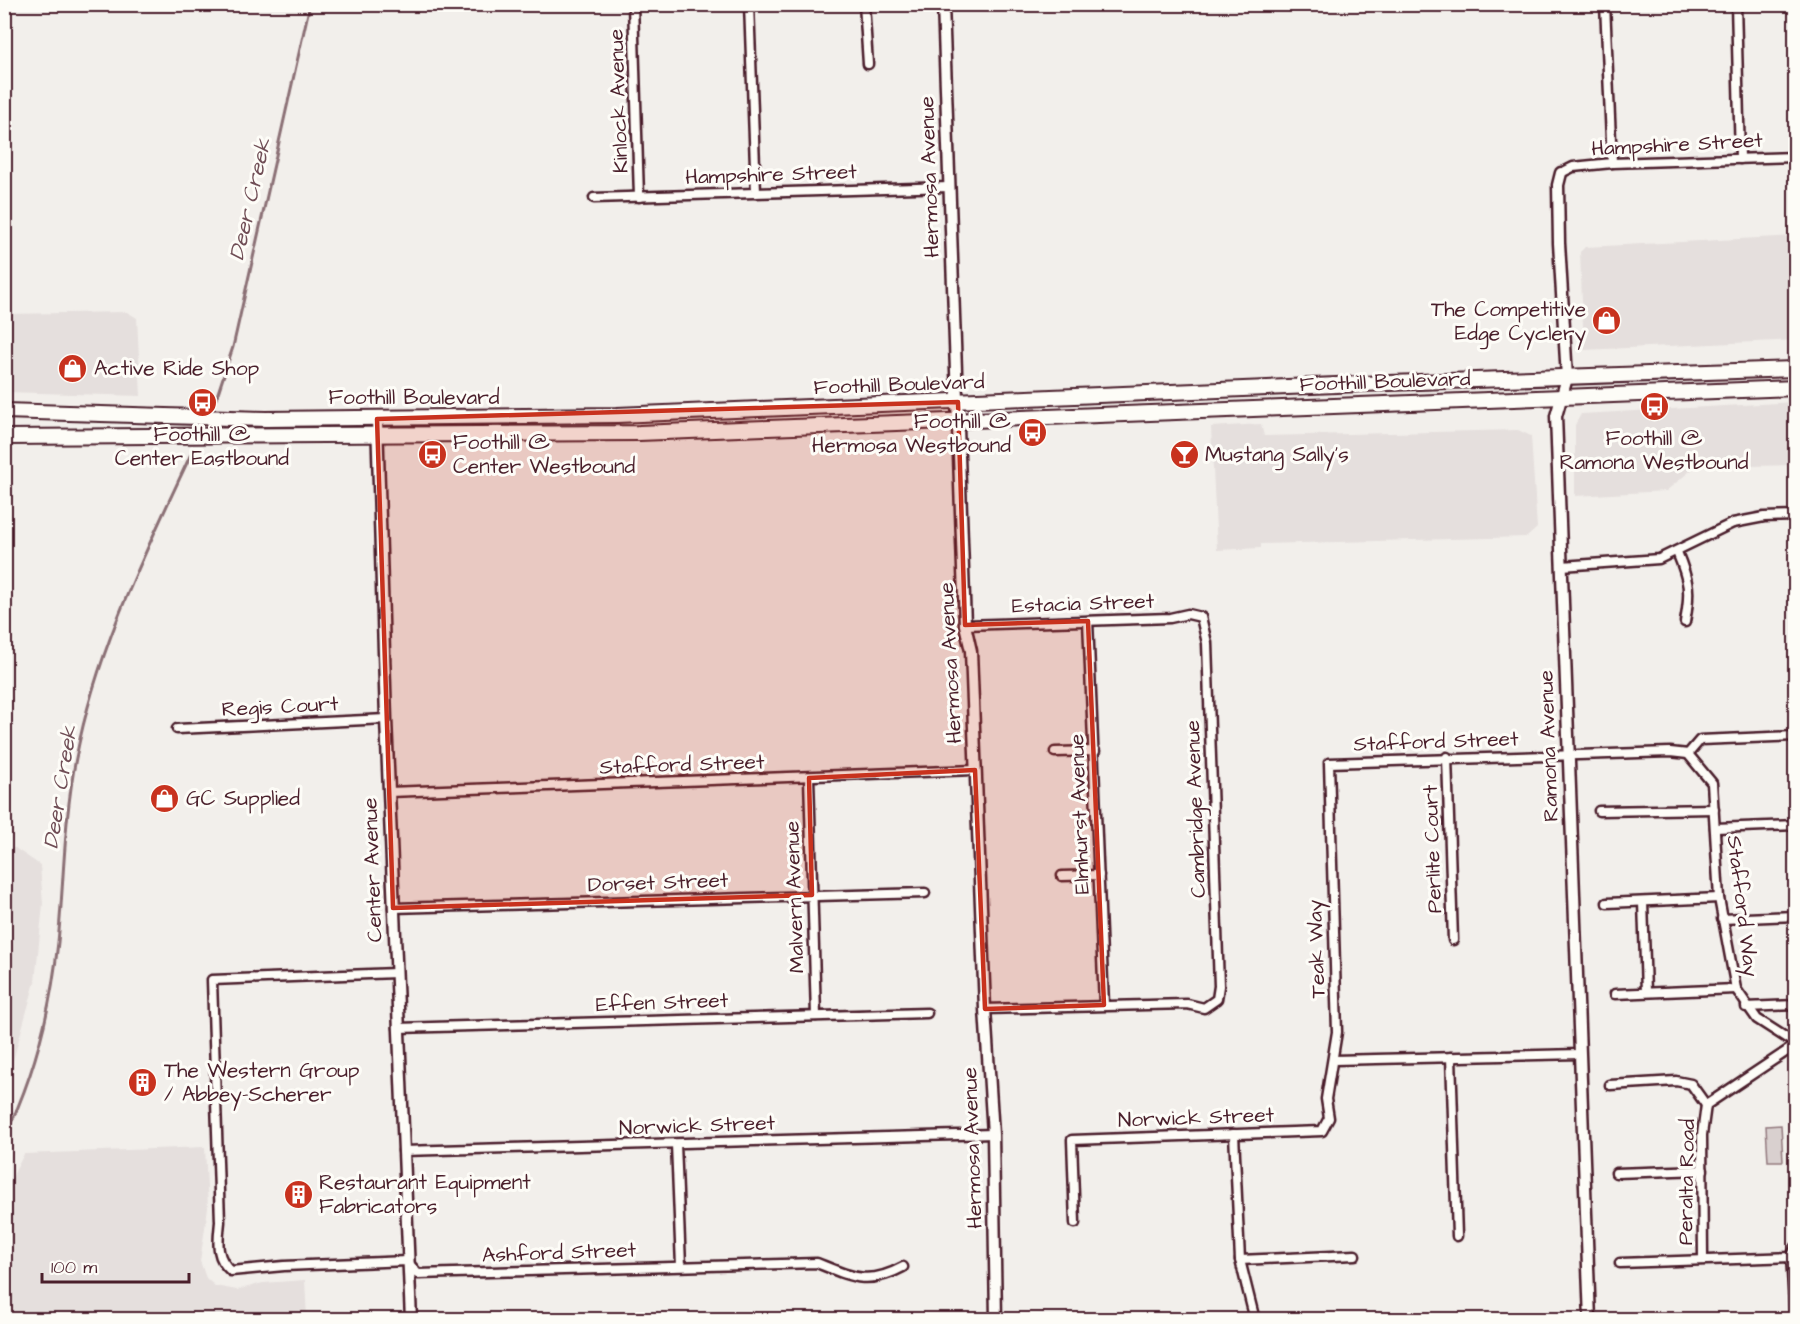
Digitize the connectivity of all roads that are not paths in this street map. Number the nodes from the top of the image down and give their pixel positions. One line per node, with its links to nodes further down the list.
1 (633, 4): 14 (street, Kinlock Avenue)
2 (749, 4): 13 (street)
3 (864, 4): 7 (street)
4 (944, 4): 12 (street, Hermosa Avenue)
5 (1605, 4): 10 (street)
6 (1736, 4): 9 (street)
7 (868, 64)
8 (1796, 158): 9 (street, Hampshire Street)
9 (1740, 159): 10 (street, Hampshire Street)
10 (1612, 163): 11 (street, Hampshire Street)
11 (1561, 173): 17 (street, Ramona Avenue)
12 (949, 187): 13 (street, Hampshire Street); 20 (street, Hermosa Avenue)
13 (756, 193): 14 (street, Hampshire Street)
14 (639, 197): 15 (street, Hampshire Street)
15 (594, 198)
16 (1796, 369): 17 (main road, Foothill Boulevard)
17 (1567, 378): 19 (street, Ramona Avenue); 20 (main road, Foothill Boulevard)
18 (1796, 388): 19 (main road, Foothill Boulevard)
19 (1563, 395): 23 (main road, Foothill Boulevard); 28 (street, Ramona Avenue)
20 (958, 402): 22 (main road, Foothill Boulevard); 23 (street, Hermosa Avenue)
21 (4, 411): 22 (main road, Foothill Boulevard)
22 (376, 419): 25 (street, Center Avenue)
23 (959, 421): 25 (main road, Foothill Boulevard); 32 (street, Hermosa Avenue)
24 (4, 436): 25 (main road, Foothill Boulevard)
25 (377, 436): 33 (street, Center Avenue)
26 (1796, 516): 27 (street)
27 (1677, 552): 28 (street); 31 (street)
28 (1562, 566): 39 (street, Ramona Avenue)
29 (1201, 617): 30 (street, Estacia Street); 64 (street, Cambridge Avenue)
30 (1088, 621): 32 (street, Estacia Street); 36 (street, Elmhurst Avenue)
31 (1685, 622)
32 (966, 626): 42 (street, Hermosa Avenue)
33 (386, 719): 34 (street, Regis Court); 44 (street, Center Avenue)
34 (177, 729)
35 (1796, 736): 38 (street)
36 (1095, 751): 37 (street); 49 (street, Elmhurst Avenue)
37 (1055, 753)
38 (1688, 754): 39 (street, Stafford Street); 45 (street, Stafford Way)
39 (1568, 755): 40 (street, Stafford Street); 72 (street, Ramona Avenue)
40 (1447, 758): 41 (street, Stafford Street); 59 (street, Perlite Court)
41 (1329, 763): 74 (street, Teak Way)
42 (975, 770): 43 (street, Stafford Street); 67 (street, Hermosa Avenue)
43 (808, 778): 44 (street, Stafford Street); 52 (street, Malvern Avenue)
44 (389, 792): 56 (street, Center Avenue)
45 (1714, 809): 46 (street); 48 (street, Stafford Way)
46 (1599, 811)
47 (1796, 825): 48 (street)
48 (1715, 828): 53 (street, Stafford Way)
49 (1099, 875): 50 (street); 64 (street, Elmhurst Avenue)
50 (1062, 876)
51 (925, 893): 52 (street, Dorset Street)
52 (812, 895): 56 (street, Dorset Street); 69 (street, Malvern Avenue)
53 (1719, 898): 54 (street); 58 (street, Stafford Way)
54 (1643, 902): 55 (street); 62 (street)
55 (1607, 903)
56 (393, 908): 60 (street, Center Avenue)
57 (1796, 916): 58 (street)
58 (1722, 919): 61 (street, Stafford Way)
59 (1453, 940)
60 (396, 973): 70 (street, Center Avenue); 91 (street)
61 (1736, 989): 62 (street); 66 (street, Stafford Way)
62 (1646, 992): 63 (street)
63 (1616, 994)
64 (1104, 1005): 67 (street)
65 (1796, 1005): 66 (street)
66 (1746, 1007): 71 (street, Stafford Way)
67 (985, 1009): 78 (street, Hermosa Avenue)
68 (927, 1013): 69 (street, Effen Street)
69 (816, 1016): 70 (street, Effen Street)
70 (398, 1028): 81 (street, Center Avenue)
71 (1796, 1044): 76 (street, Peralta Road)
72 (1580, 1053): 73 (street); 99 (street, Ramona Avenue)
73 (1451, 1057): 74 (street); 85 (street)
74 (1334, 1060): 77 (street, Teak Way)
75 (1610, 1084): 76 (street)
76 (1706, 1105): 82 (street, Peralta Road)
77 (1322, 1131): 79 (street, Norwick Street)
78 (993, 1134): 80 (street, Norwick Street); 97 (street, Hermosa Avenue)
79 (1234, 1134): 84 (street, Norwick Street); 89 (street)
80 (676, 1144): 81 (street, Norwick Street); 93 (street)
81 (403, 1151): 91 (street, Center Avenue)
82 (1702, 1170): 83 (street); 90 (street, Peralta Road)
83 (1616, 1173)
84 (1075, 1222)
85 (1457, 1236)
86 (1796, 1247): 88 (street)
87 (1355, 1255): 89 (street)
88 (1791, 1257): 90 (street); 95 (street)
89 (1240, 1260): 98 (street)
90 (1703, 1260): 92 (street)
91 (407, 1261): 93 (street, Ashford Street); 96 (street, Center Avenue)
92 (1620, 1263)
93 (681, 1266): 94 (street, Ashford Street)
94 (903, 1268)
95 (1795, 1292): 100 (street)
96 (411, 1320)
97 (996, 1320)
98 (1255, 1320)
99 (1590, 1320)
100 (1796, 1320)

